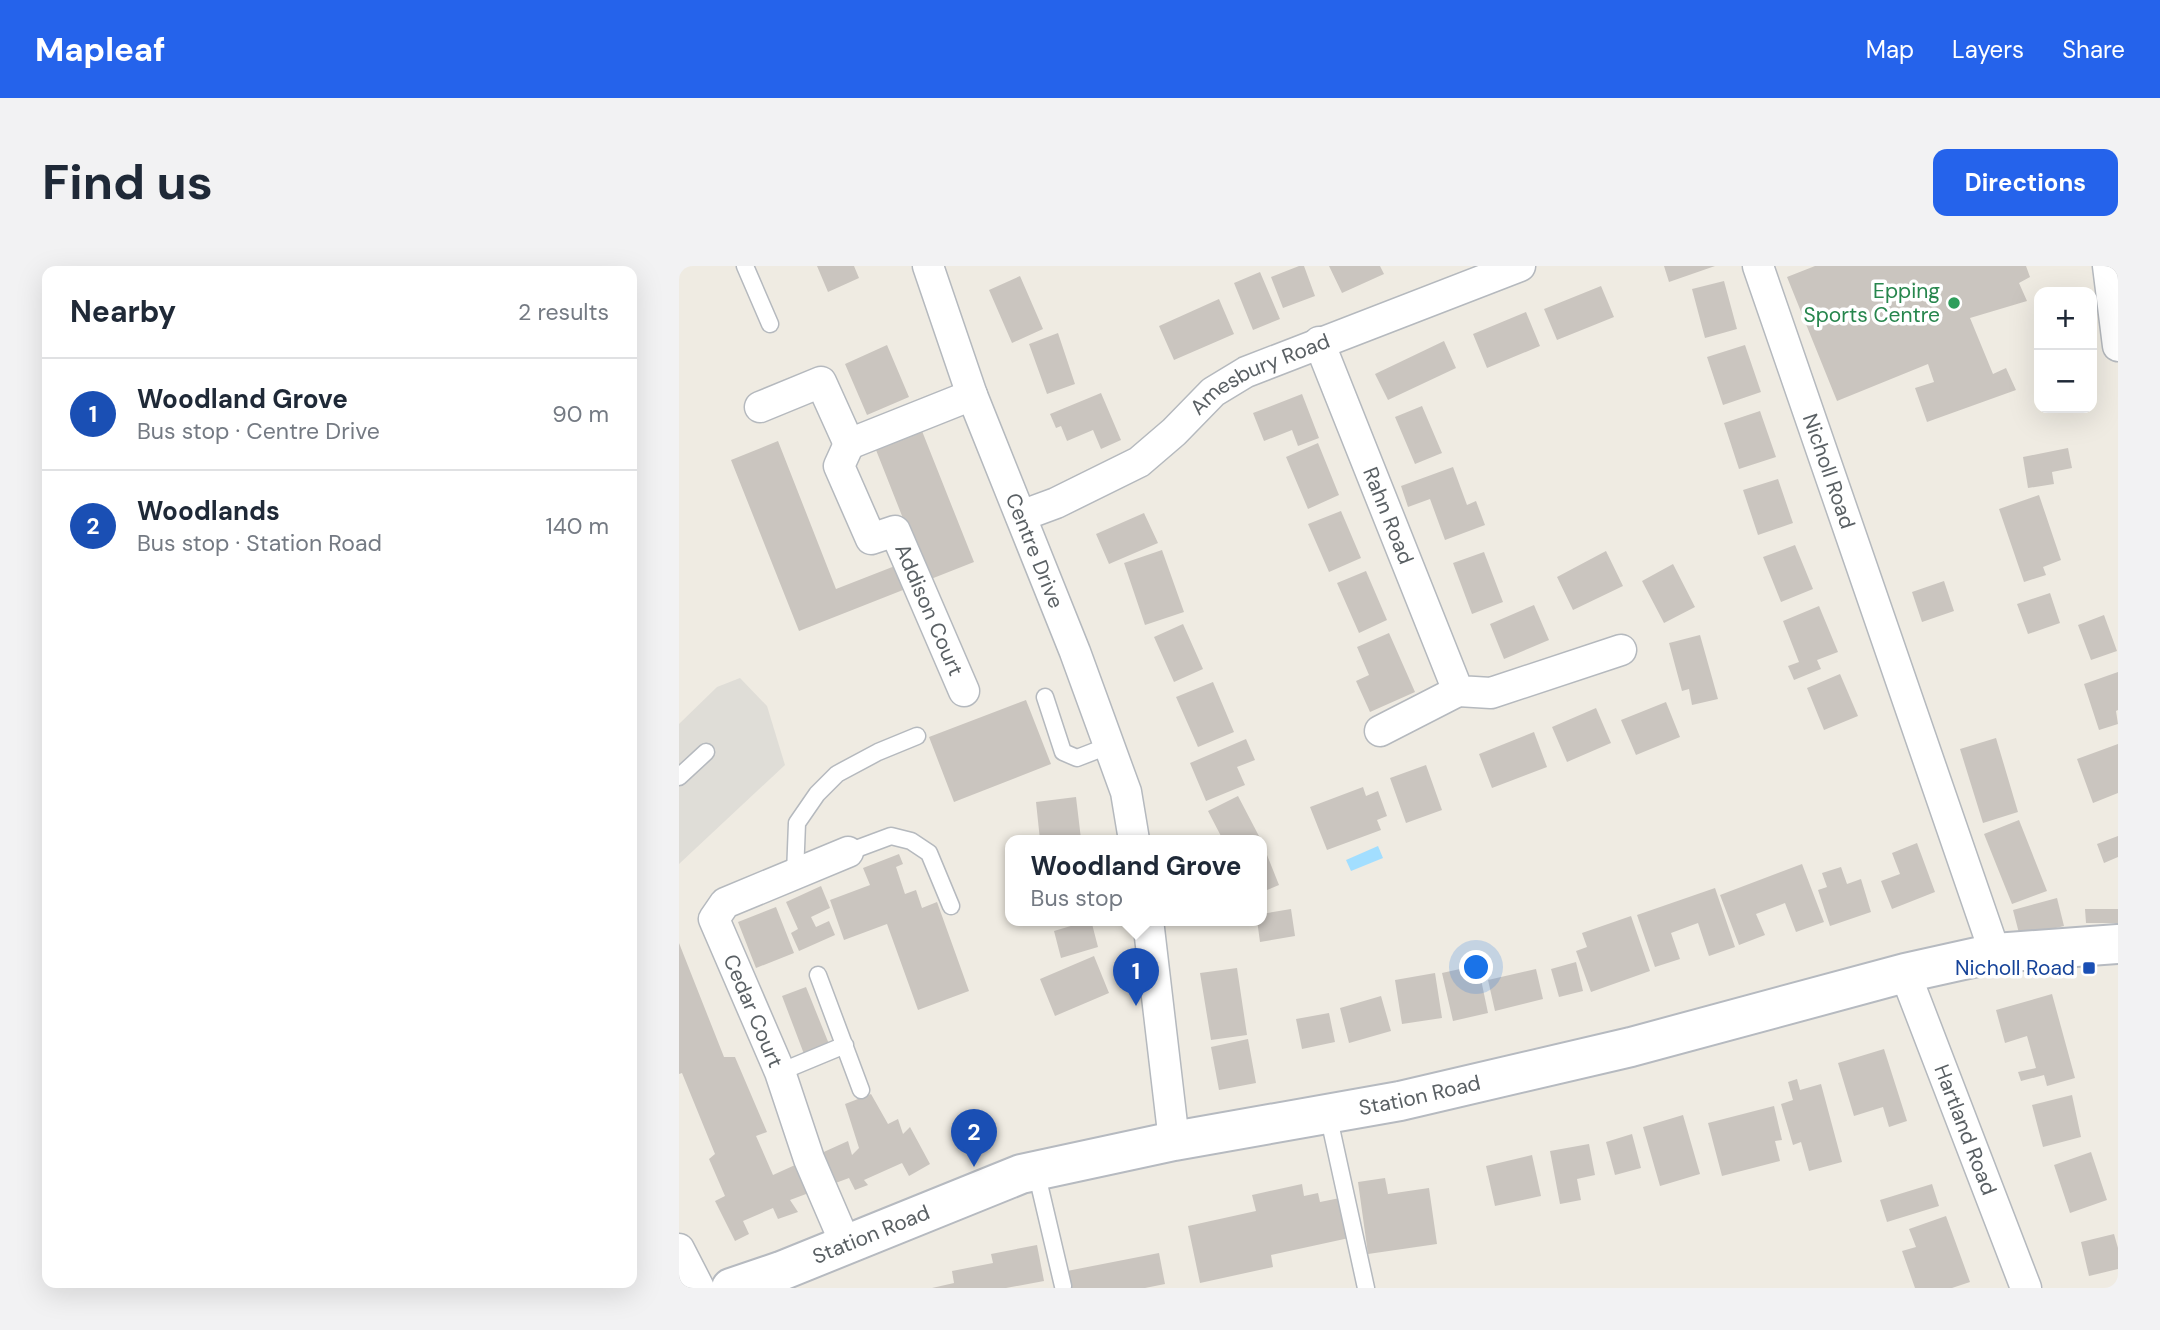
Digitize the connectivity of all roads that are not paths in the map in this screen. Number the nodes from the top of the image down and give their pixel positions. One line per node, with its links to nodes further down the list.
1 (745, 266): 6 (lane)
2 (928, 266): 9 (street, Centre Drive)
3 (1520, 266): 7 (street, Amesbury Road)
4 (1758, 266): 28 (street, Nicholl Road)
5 (2108, 266): 8 (street)
6 (770, 324)
7 (1319, 342): 12 (street, Amesbury Road); 15 (street, Rahn Road)
8 (2118, 346)
9 (972, 396): 11 (street); 12 (street, Centre Drive)
10 (760, 407): 11 (street)
11 (849, 444): 14 (street, Addison Court)
12 (1021, 516): 19 (street, Centre Drive)
13 (1621, 650): 15 (street)
14 (964, 691)
15 (1458, 691): 17 (street)
16 (1045, 696): 19 (lane)
17 (1380, 731)
18 (917, 736): 24 (lane)
19 (1108, 746): 22 (street, Centre Drive)
20 (706, 752): 21 (lane)
21 (679, 777)
22 (1133, 835)
23 (848, 852): 24 (street, Cedar Court); 25 (lane)
24 (795, 874): 32 (street, Cedar Court)
25 (951, 906)
26 (1149, 926): 35 (street)
27 (2118, 944): 28 (street, Station Road)
28 (1995, 953): 29 (street, Station Road)
29 (1905, 973): 34 (street, Station Road); 43 (street, Hartland Road)
30 (818, 975): 31 (lane)
31 (845, 1045): 32 (lane); 33 (lane)
32 (780, 1072): 37 (street, Cedar Court)
33 (861, 1090)
34 (1328, 1114): 35 (street, Station Road); 42 (lane)
35 (1174, 1141): 36 (street, Station Road)
36 (1036, 1171): 37 (street, Station Road); 39 (lane)
37 (846, 1245): 41 (street, Station Road)
38 (679, 1249): 40 (street)
39 (1063, 1286)
40 (699, 1288)
41 (731, 1288)
42 (1366, 1288)
43 (2026, 1288)

